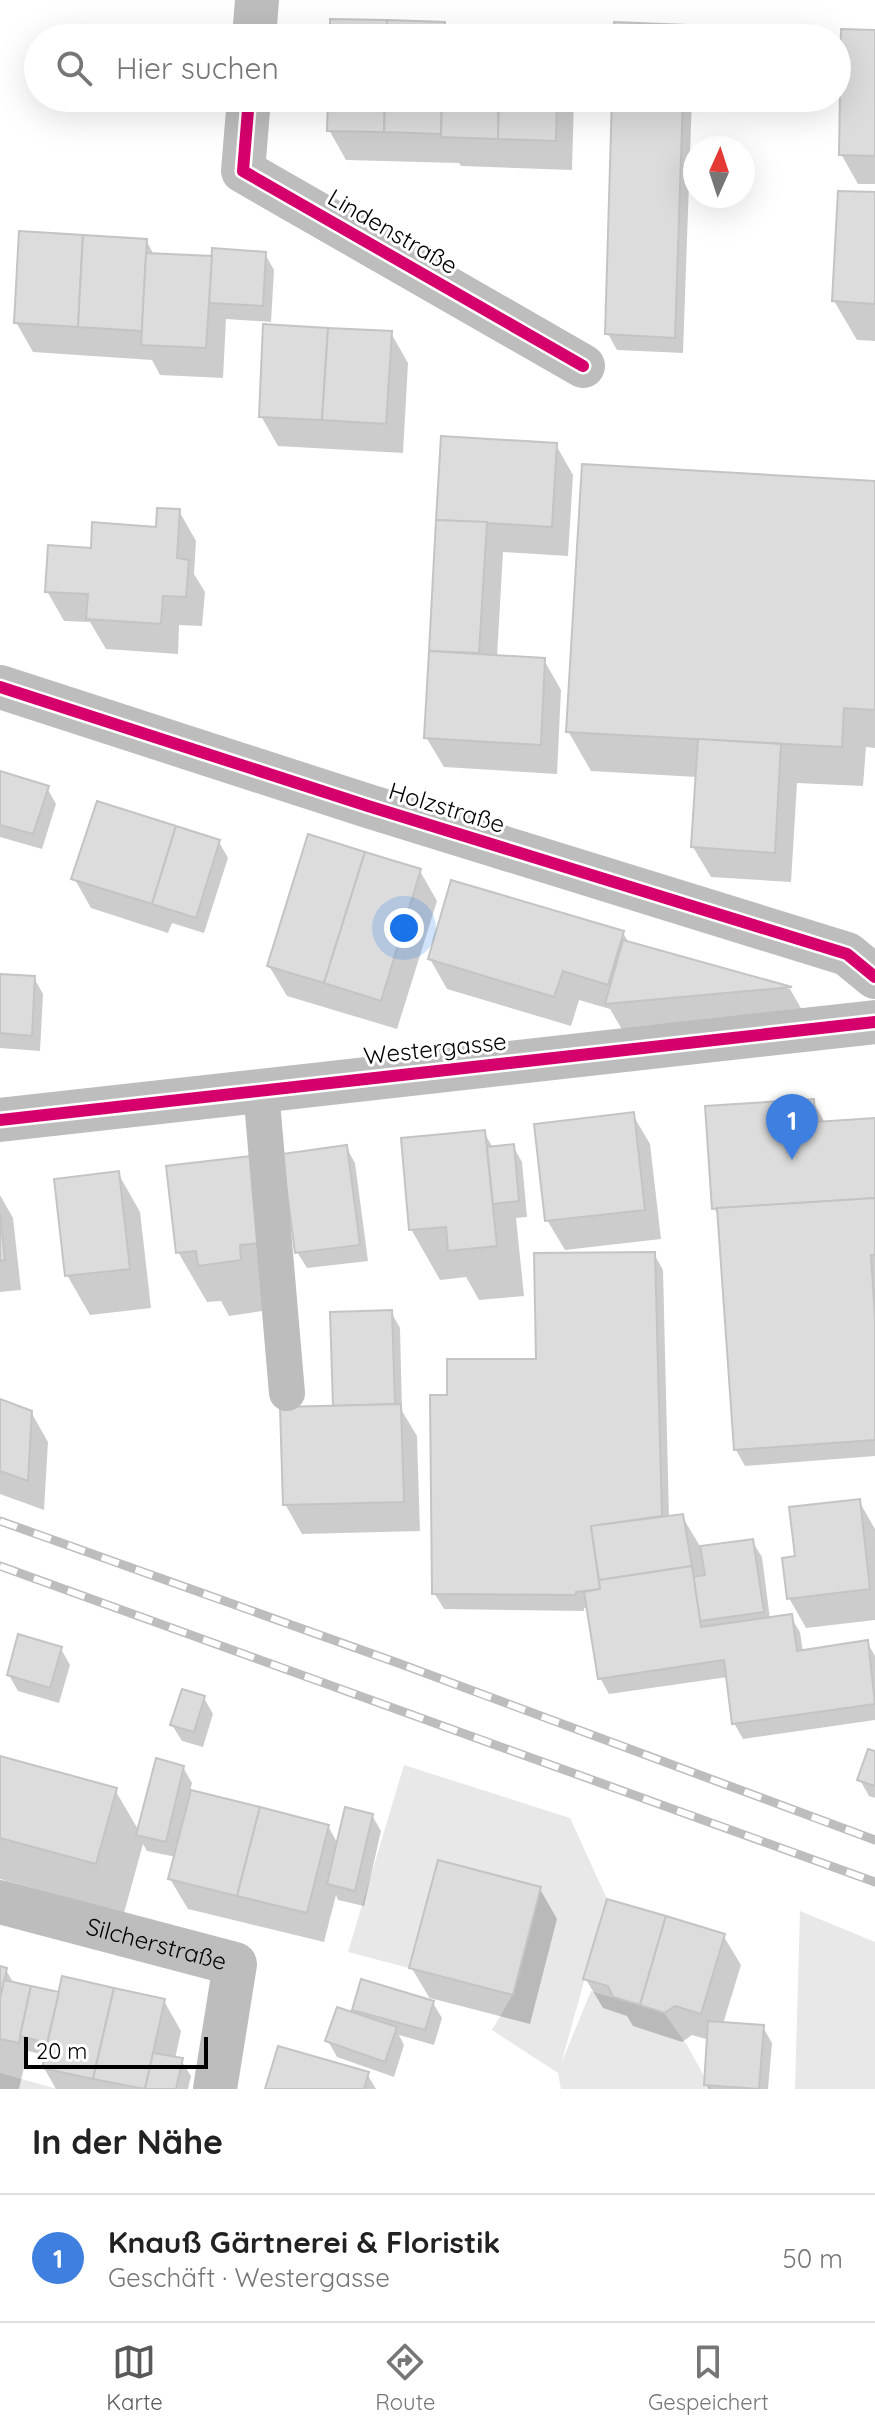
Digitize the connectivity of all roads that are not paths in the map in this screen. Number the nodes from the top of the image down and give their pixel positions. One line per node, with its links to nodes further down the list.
1 (257, 0): 2 (street)
2 (255, 24)
3 (248, 112): 4 (street, Lindenstraße)
4 (583, 366)
5 (0, 687): 6 (street, Holzstraße)
6 (875, 977)
7 (875, 1022): 8 (street, Westergasse)
8 (261, 1090): 9 (street, Westergasse); 10 (lane)
9 (0, 1120)
10 (287, 1393)
11 (0, 1902): 12 (street, Silcherstraße)
12 (215, 2089)

